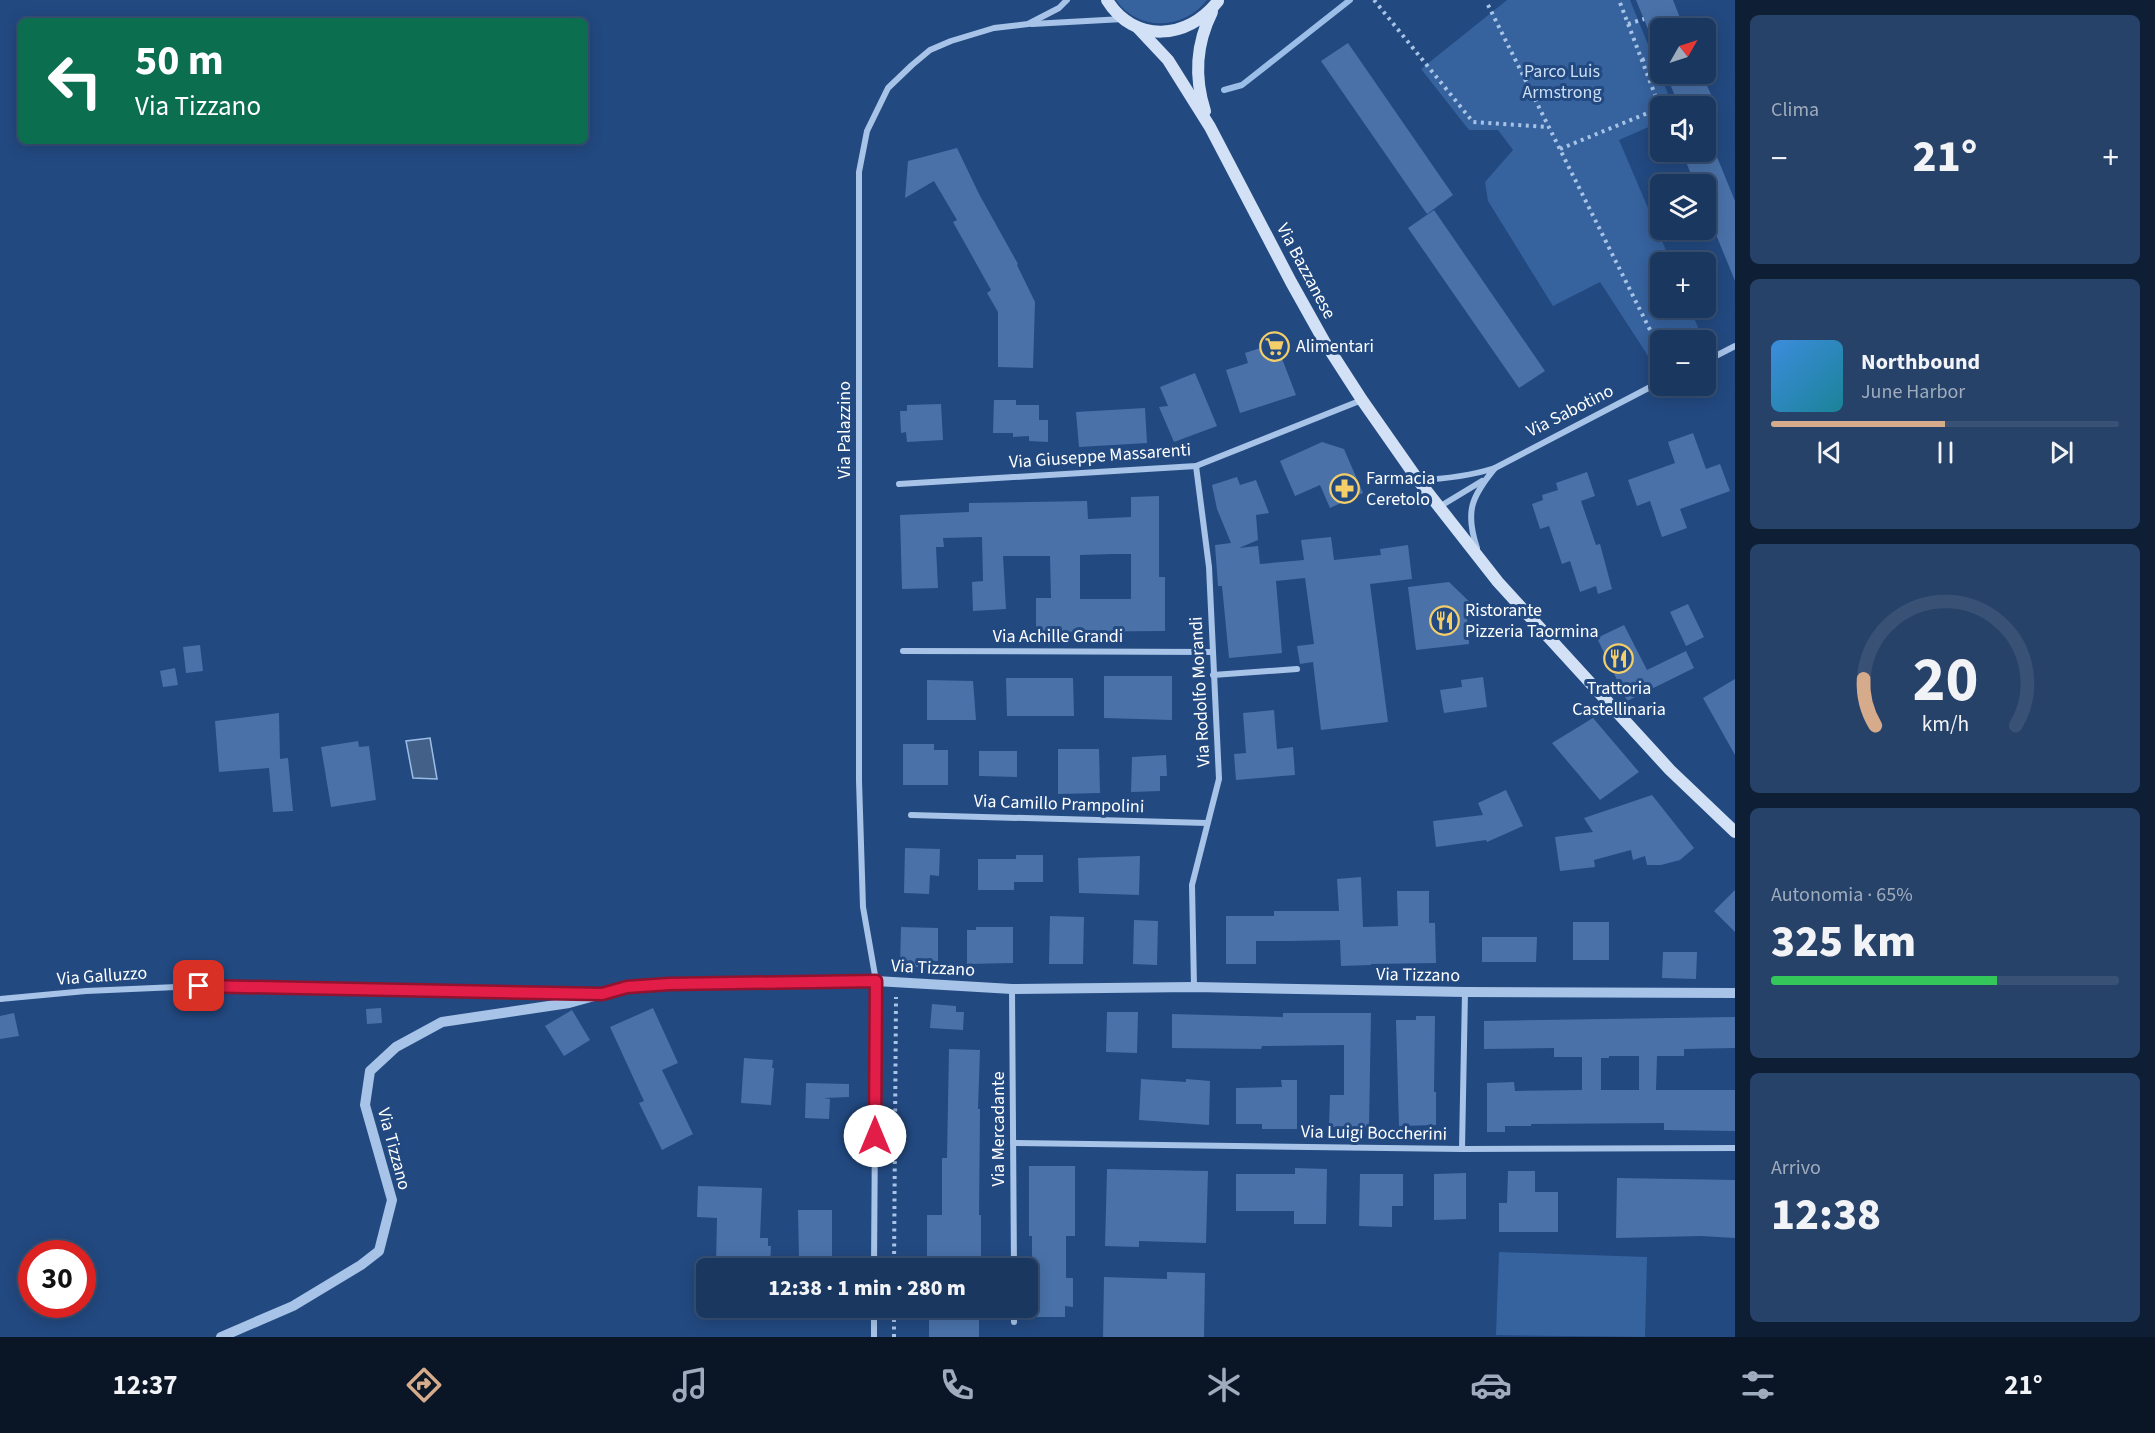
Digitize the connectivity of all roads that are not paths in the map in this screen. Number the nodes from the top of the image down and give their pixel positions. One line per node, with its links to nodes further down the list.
1 (1067, 0): 5 (street, Via Palazzino)
2 (1107, 0): 4 (main road, Via Bazzanese)
3 (1218, 0): 6 (main road, Via Bazzanese); 7 (main road, Via Bazzanese)
4 (1123, 19): 5 (street); 6 (main road, Via Bazzanese)
5 (1028, 24): 26 (street, Via Palazzino)
6 (1137, 27): 7 (main road, Via Bazzanese)
7 (1210, 127): 11 (main road, Via Bazzanese)
8 (1735, 346): 9 (street)
9 (1716, 356)
10 (1650, 387): 13 (street, Via Sabotino)
11 (1362, 400): 12 (street, Via Giuseppe Massarenti); 15 (main road, Via Bazzanese)
12 (1196, 466): 16 (street, Via Giuseppe Massarenti); 20 (street, Via Rodolfo Morandi)
13 (1495, 468): 14 (street); 15 (street)
14 (1485, 479): 17 (street); 18 (street)
15 (1418, 480): 17 (main road, Via Bazzanese)
16 (899, 484)
17 (1439, 508): 18 (main road, Via Bazzanese)
18 (1481, 560): 25 (main road, Via Bazzanese)
19 (903, 651): 20 (street, Via Achille Grandi)
20 (1212, 652): 22 (street, Via Rodolfo Morandi)
21 (1297, 669): 22 (street)
22 (1213, 675): 24 (street, Via Rodolfo Morandi)
23 (911, 815): 24 (street, Via Camillo Prampolini)
24 (1207, 823): 27 (street, Via Rodolfo Morandi)
25 (1735, 832)
26 (876, 981): 28 (street, Via Tizzano); 31 (street, Via Tizzano); 36 (street, Via Palazzino)
27 (1194, 987): 28 (street, Via Tizzano); 29 (street, Via Tizzano)
28 (1012, 989): 33 (street, Via Mercadante)
29 (1465, 992): 30 (street, Via Tizzano); 35 (street)
30 (1735, 993)
31 (602, 994): 32 (street, Via Galluzzo); 41 (street, Via Tizzano)
32 (0, 999)
33 (1013, 1143): 35 (street, Via Luigi Boccherini); 37 (street, Via Mercadante)
34 (1735, 1148): 35 (street, Via Luigi Boccherini)
35 (1462, 1149)
36 (874, 1258)
37 (1014, 1258)
38 (874, 1318): 42 (street)
39 (1014, 1318): 40 (street)
40 (1014, 1322)
41 (221, 1337)
42 (874, 1337)

